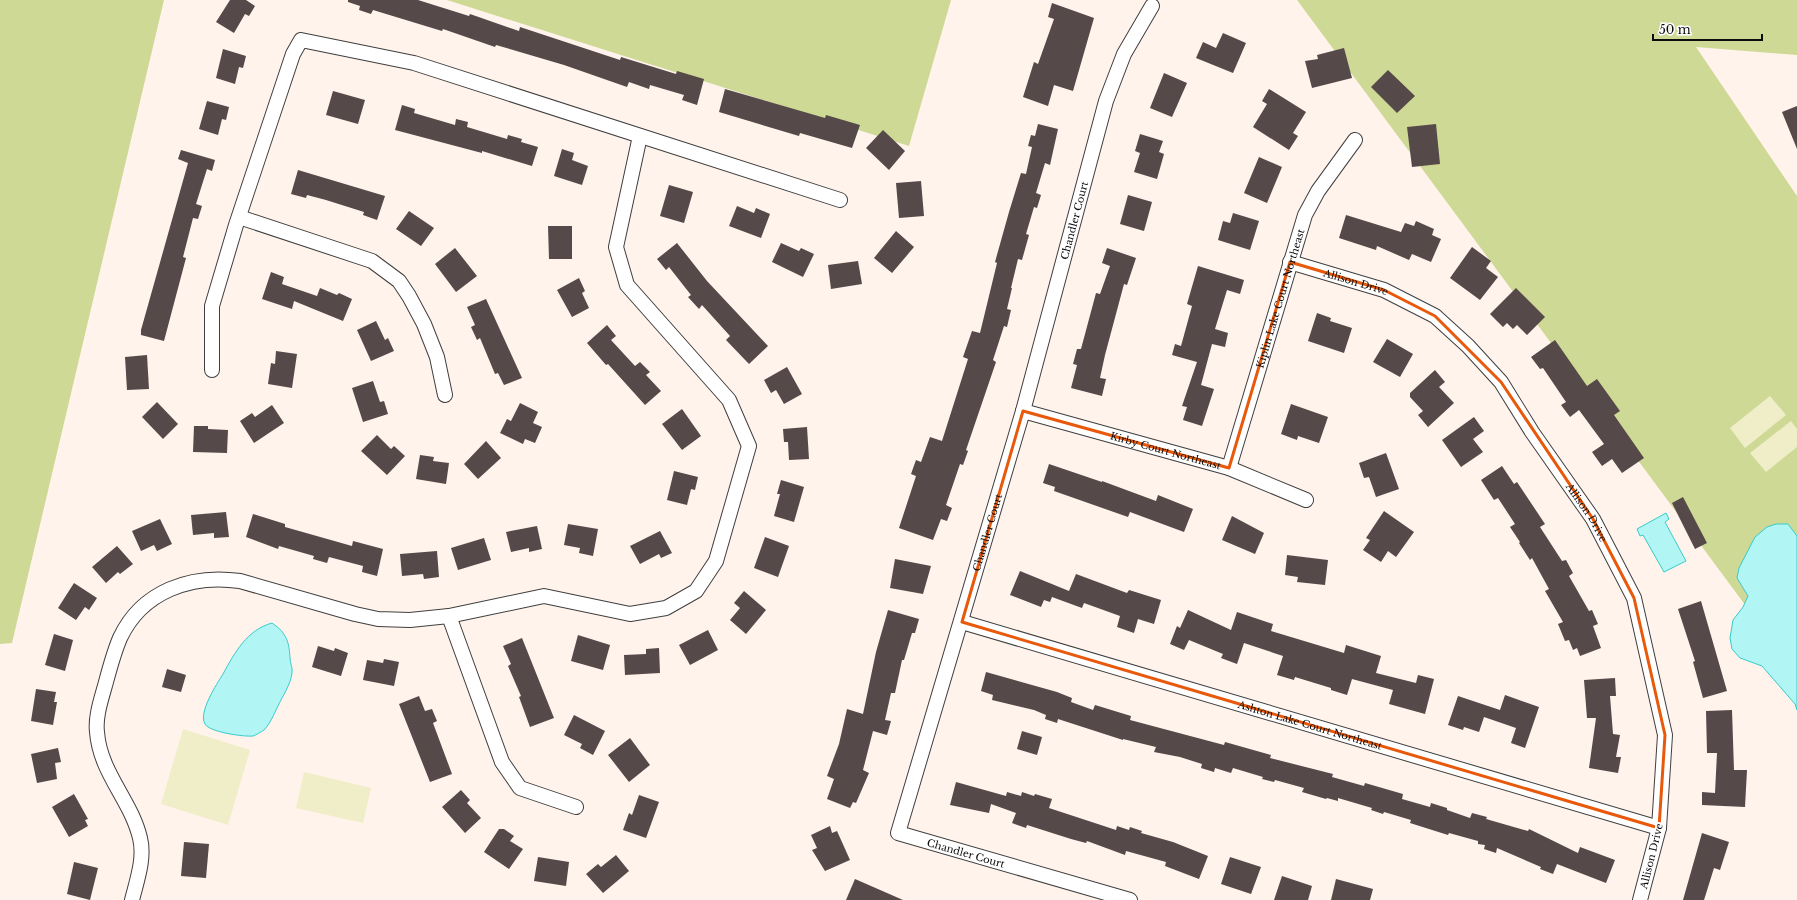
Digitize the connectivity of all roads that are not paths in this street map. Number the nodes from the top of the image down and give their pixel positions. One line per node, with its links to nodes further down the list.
1 (1152, 6): 9 (street, Chandler Court)
2 (640, 136): 4 (street); 5 (street); 12 (street)
3 (1355, 140): 6 (street, Kiplin Lake Court Northeast)
4 (840, 200)
5 (239, 217): 7 (street); 8 (street)
6 (1290, 262): 10 (street, Kiplin Lake Court Northeast); 15 (street, Allison Drive)
7 (212, 370)
8 (445, 395)
9 (1023, 412): 10 (street, Kirby Court Northeast); 13 (street, Chandler Court)
10 (1229, 468): 11 (street, Kirby Court Northeast)
11 (1306, 500)
12 (449, 616): 14 (street); 16 (street)
13 (962, 622): 15 (street, Ashton Lake Court Northeast); 17 (street, Chandler Court)
14 (576, 807)
15 (1659, 828): 18 (street, Allison Drive)
16 (132, 900)
17 (1130, 900)
18 (1640, 900)

